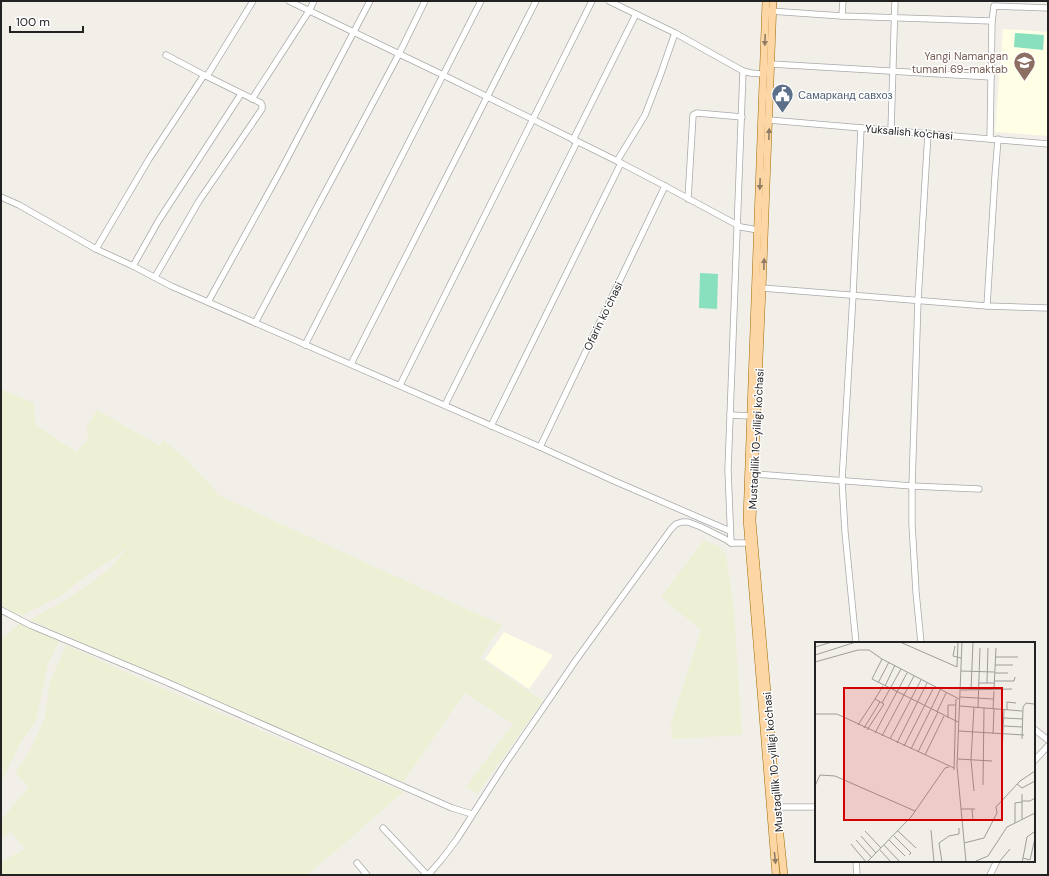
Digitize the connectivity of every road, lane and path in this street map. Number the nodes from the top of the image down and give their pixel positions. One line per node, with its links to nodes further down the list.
1 (253, 1): 30 (street)
2 (289, 1): 16 (street)
3 (314, 1): 16 (street)
4 (370, 1): 22 (street)
5 (426, 1): 24 (street)
6 (480, 1): 31 (street)
7 (536, 1): 34 (street)
8 (592, 1): 37 (street)
9 (609, 1): 18 (street)
10 (766, 1): 17 (main road, Mustaqillik 10-yilligi ko'chasi)
11 (773, 1): 17 (main road, Mustaqillik 10-yilligi ko'chasi)
12 (843, 1): 19 (street)
13 (895, 1): 20 (street)
14 (994, 3): 15 (street); 21 (street)
15 (1048, 8)
16 (309, 11): 22 (street); 35 (street)
17 (769, 11): 19 (street); 26 (main road, Mustaqillik 10-yilligi ko'chasi); 29 (main road, Mustaqillik 10-yilligi ko'chasi, one-way to 29)
18 (636, 14): 23 (street); 44 (street)
19 (842, 16): 20 (street)
20 (894, 18): 21 (street); 28 (street)
21 (992, 21): 32 (street)
22 (354, 32): 24 (street); 58 (street)
23 (675, 34): 27 (street); 46 (street)
24 (399, 54): 31 (street); 61 (street)
25 (166, 55): 30 (street)
26 (771, 64): 28 (street); 38 (main road, Mustaqillik 10-yilligi ko'chasi)
27 (743, 71): 29 (street); 36 (street)
28 (893, 72): 32 (street); 40 (street)
29 (764, 74): 51 (main road, Mustaqillik 10-yilligi ko'chasi, one-way to 51)
30 (206, 75): 33 (street); 52 (street)
31 (443, 75): 34 (street); 62 (street)
32 (991, 78): 42 (street)
33 (241, 94): 35 (street); 53 (street)
34 (486, 97): 37 (street); 63 (street)
35 (252, 99): 54 (street)
36 (742, 117): 49 (street); 50 (street)
37 (532, 120): 44 (street); 64 (street)
38 (769, 120): 39 (street, Yuksalish ko'chasi); 55 (main road, Mustaqillik 10-yilligi ko'chasi, one-way to 38)
39 (860, 128): 40 (street, Yuksalish ko'chasi); 56 (street)
40 (891, 130): 41 (street, Yuksalish ko'chasi)
41 (928, 133): 42 (street, Yuksalish ko'chasi); 57 (street)
42 (990, 139): 43 (street, Yuksalish ko'chasi)
43 (998, 140): 45 (street, Yuksalish ko'chasi); 59 (street)
44 (575, 141): 46 (street); 65 (street)
45 (1048, 144)
46 (619, 162): 47 (street); 68 (street)
47 (665, 186): 49 (street); 69 (street, Ofarin koʻchasi)
48 (1, 197): 52 (street)
49 (688, 199): 50 (street)
50 (739, 226): 51 (street); 66 (street)
51 (755, 229): 67 (main road, Mustaqillik 10-yilligi ko'chasi)
52 (96, 249): 53 (street)
53 (133, 266): 54 (street)
54 (155, 277): 58 (street)
55 (762, 288): 56 (street); 70 (main road, Mustaqillik 10-yilligi ko'chasi)
56 (853, 295): 57 (street); 71 (street)
57 (918, 300): 59 (street); 72 (street)
58 (208, 302): 61 (street)
59 (986, 306): 60 (street)
60 (1048, 308)
61 (255, 323): 62 (street)
62 (306, 345): 63 (street)
63 (351, 364): 64 (street)
64 (400, 385): 65 (street)
65 (445, 405): 68 (street)
66 (730, 415): 67 (street); 74 (street)
67 (748, 416): 76 (main road, Mustaqillik 10-yilligi ko'chasi)
68 (492, 426): 69 (street)
69 (540, 447): 74 (street)
70 (755, 474): 71 (street); 84 (main road, Mustaqillik 10-yilligi ko'chasi)
71 (842, 481): 72 (street); 78 (street)
72 (912, 486): 73 (street); 79 (street)
73 (979, 489)
74 (730, 532): 75 (street)
75 (731, 543): 76 (street); 86 (street)
76 (748, 544): 84 (main road, Mustaqillik 10-yilligi ko'chasi)
77 (1, 610): 86 (street)
78 (856, 642)
79 (921, 642)
80 (1035, 730): 81 (street)
81 (1048, 740)
82 (1048, 746): 83 (street)
83 (1035, 760)
84 (774, 807): 85 (street); 93 (main road, Mustaqillik 10-yilligi ko'chasi, one-way to 93); 94 (main road, Mustaqillik 10-yilligi ko'chasi)
85 (815, 807)
86 (472, 814): 92 (street)
87 (383, 828): 92 (street)
88 (856, 862): 95 (street)
89 (996, 862): 96 (street)
90 (356, 863): 91 (street)
91 (367, 875)
92 (428, 875)
93 (776, 875)
94 (784, 875)
95 (858, 875)
96 (990, 875)

